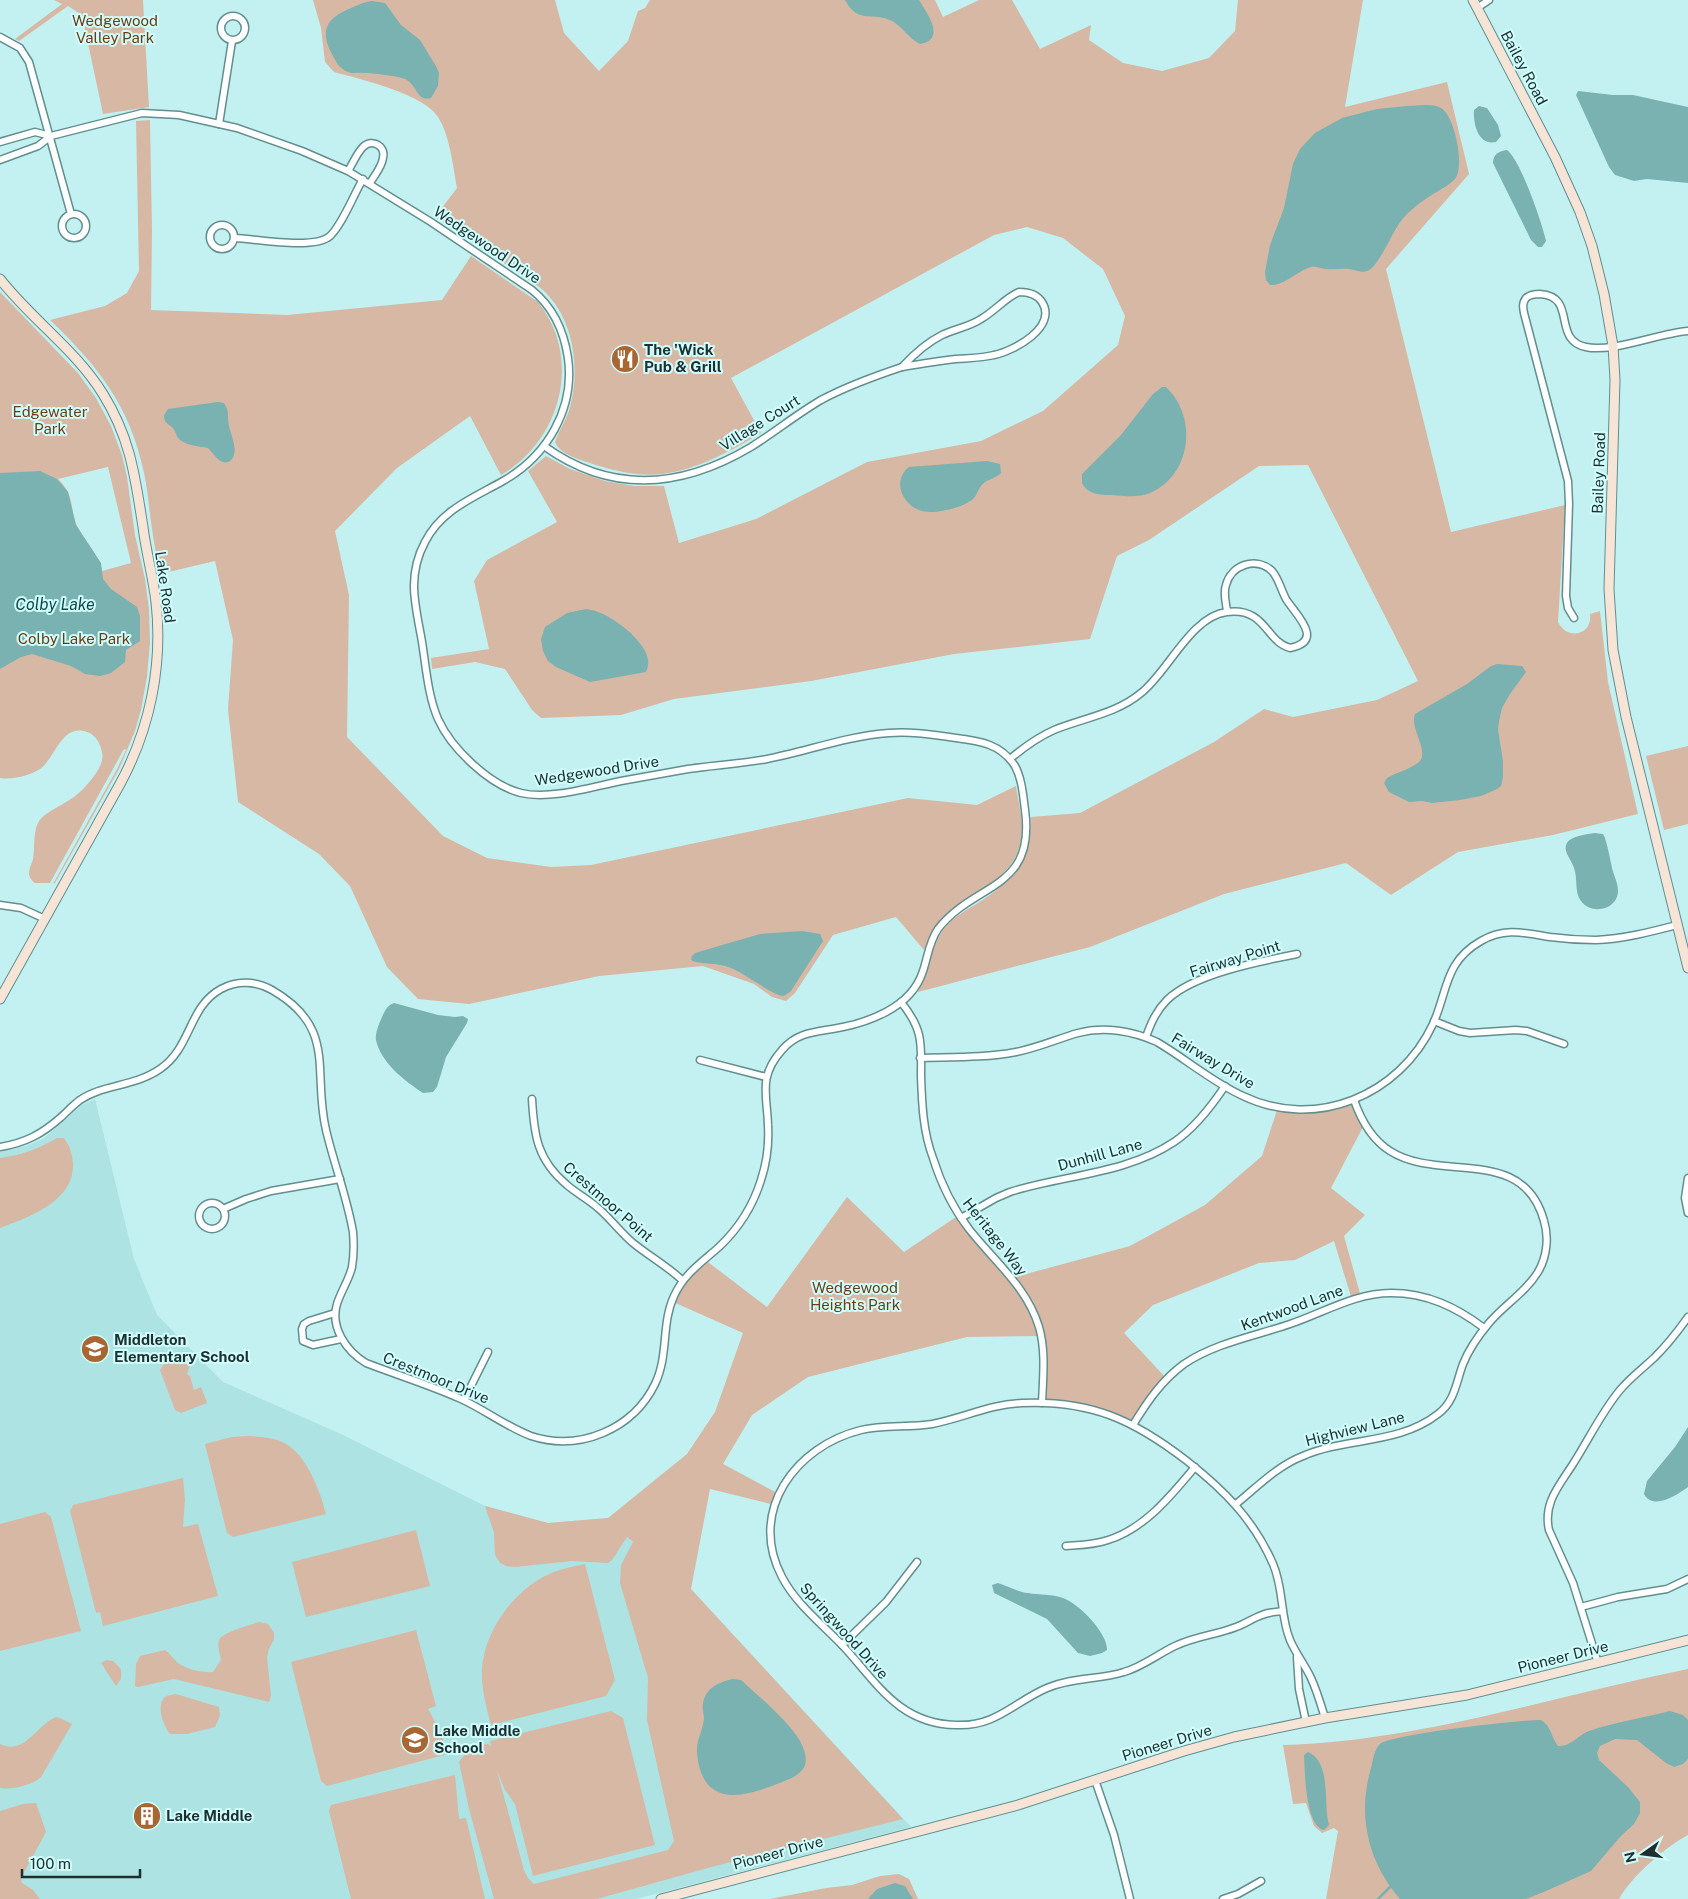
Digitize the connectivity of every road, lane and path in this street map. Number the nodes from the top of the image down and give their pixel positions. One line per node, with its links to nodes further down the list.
1 (1489, 0): 2 (street)
2 (1475, 4): 16 (street, Bailey Road)
3 (0, 38): 6 (street)
4 (232, 41): 5 (street)
5 (219, 124): 6 (street, Wedgewood Drive); 9 (street, Wedgewood Drive)
6 (51, 136): 7 (street, Wedgewood Drive); 8 (street, Wedgewood Drive); 12 (street)
7 (0, 142)
8 (0, 160)
9 (348, 171): 10 (street, Wedgewood Drive); 11 (street)
10 (363, 179): 11 (street, Wedgewood Drive); 13 (street)
11 (370, 183): 18 (street, Wedgewood Drive)
12 (71, 214)
13 (234, 238)
14 (0, 279): 23 (street, Lake Road)
15 (1688, 331): 16 (street)
16 (1612, 346): 20 (street, Bailey Road); 24 (street, Bailey Road)
17 (902, 366): 17 (street, Village Court); 18 (street, Village Court)
18 (544, 446): 21 (street, Wedgewood Drive)
19 (1228, 612): 19 (street); 21 (street)
20 (1574, 618)
21 (1010, 759): 28 (street, Crestmoor Drive)
22 (0, 905): 23 (street)
23 (45, 918): 27 (street, Lake Road)
24 (1677, 925): 26 (street, Bailey Road); 29 (street, Fairway Drive)
25 (1297, 954): 30 (street, Fairway Point)
26 (1688, 968)
27 (0, 999)
28 (901, 1002): 32 (street, Heritage Way); 34 (street, Crestmoor Drive)
29 (1434, 1022): 31 (street); 37 (street, Fairway Drive)
30 (1146, 1037): 32 (street, Fairway Drive); 35 (street, Fairway Drive)
31 (1564, 1044)
32 (920, 1058): 43 (street, Heritage Way)
33 (700, 1060): 34 (street)
34 (766, 1077): 44 (street, Crestmoor Drive)
35 (1225, 1086): 37 (street, Fairway Drive); 43 (street, Dunhill Lane)
36 (532, 1099): 44 (street, Crestmoor Point)
37 (1354, 1100): 47 (street, Highview Lane)
38 (0, 1147): 40 (street)
39 (1688, 1178): 42 (street)
40 (340, 1179): 41 (street); 45 (street)
41 (223, 1210): 41 (street)
42 (1688, 1213)
43 (961, 1218): 51 (street, Heritage Way)
44 (682, 1280): 50 (street, Crestmoor Drive)
45 (335, 1313): 48 (street, Crestmoor Drive); 48 (street)
46 (1688, 1317): 58 (street)
47 (1484, 1328): 52 (street, Kentwood Lane); 54 (street, Highview Lane)
48 (341, 1339): 50 (street, Crestmoor Drive)
49 (488, 1352): 50 (street)
50 (464, 1400)
51 (1042, 1402): 52 (street, Springwood Drive); 61 (street, Springwood Drive)
52 (1133, 1425): 53 (street, Springwood Drive)
53 (1195, 1467): 54 (street, Springwood Drive); 55 (street)
54 (1236, 1504): 59 (street, Springwood Drive)
55 (1066, 1546)
56 (916, 1562): 61 (street)
57 (1688, 1579): 58 (street)
58 (1582, 1607): 63 (street)
59 (1283, 1611): 61 (street, Springwood Drive); 62 (street, Springwood Drive)
60 (1688, 1640): 63 (street, Pioneer Drive)
61 (842, 1645)
62 (1297, 1655): 64 (street, Springwood Drive); 65 (street, Springwood Drive)
63 (1598, 1663): 64 (street, Pioneer Drive)
64 (1325, 1718): 65 (street, Pioneer Drive)
65 (1306, 1722): 66 (street, Pioneer Drive)
66 (1095, 1780): 68 (street, Pioneer Drive); 69 (street)
67 (1261, 1881): 70 (street)
68 (661, 1899)
69 (1130, 1899)
70 (1223, 1899)

